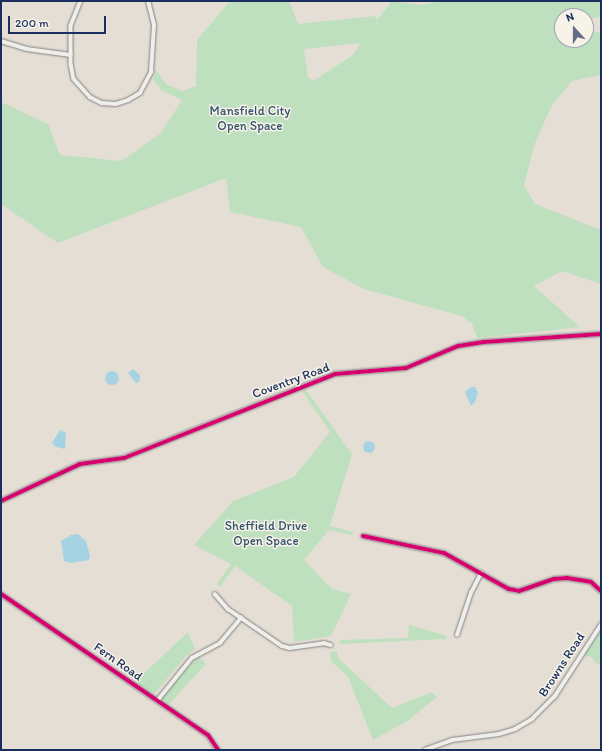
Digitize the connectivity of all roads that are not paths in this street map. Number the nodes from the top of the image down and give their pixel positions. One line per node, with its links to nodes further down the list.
1 (81, 1): 4 (street)
2 (148, 1): 4 (street)
3 (1, 41): 4 (street)
4 (71, 55)
5 (601, 334): 6 (street, Coventry Road)
6 (1, 501)
7 (363, 536): 8 (street)
8 (481, 573): 9 (street); 14 (street)
9 (601, 591)
10 (1, 594): 16 (street, Fern Road)
11 (215, 594): 12 (street)
12 (241, 618): 15 (street); 16 (street)
13 (601, 625): 18 (street, Browns Road)
14 (457, 635)
15 (331, 645)
16 (157, 701): 17 (street, Fern Road)
17 (218, 750)
18 (424, 750)

